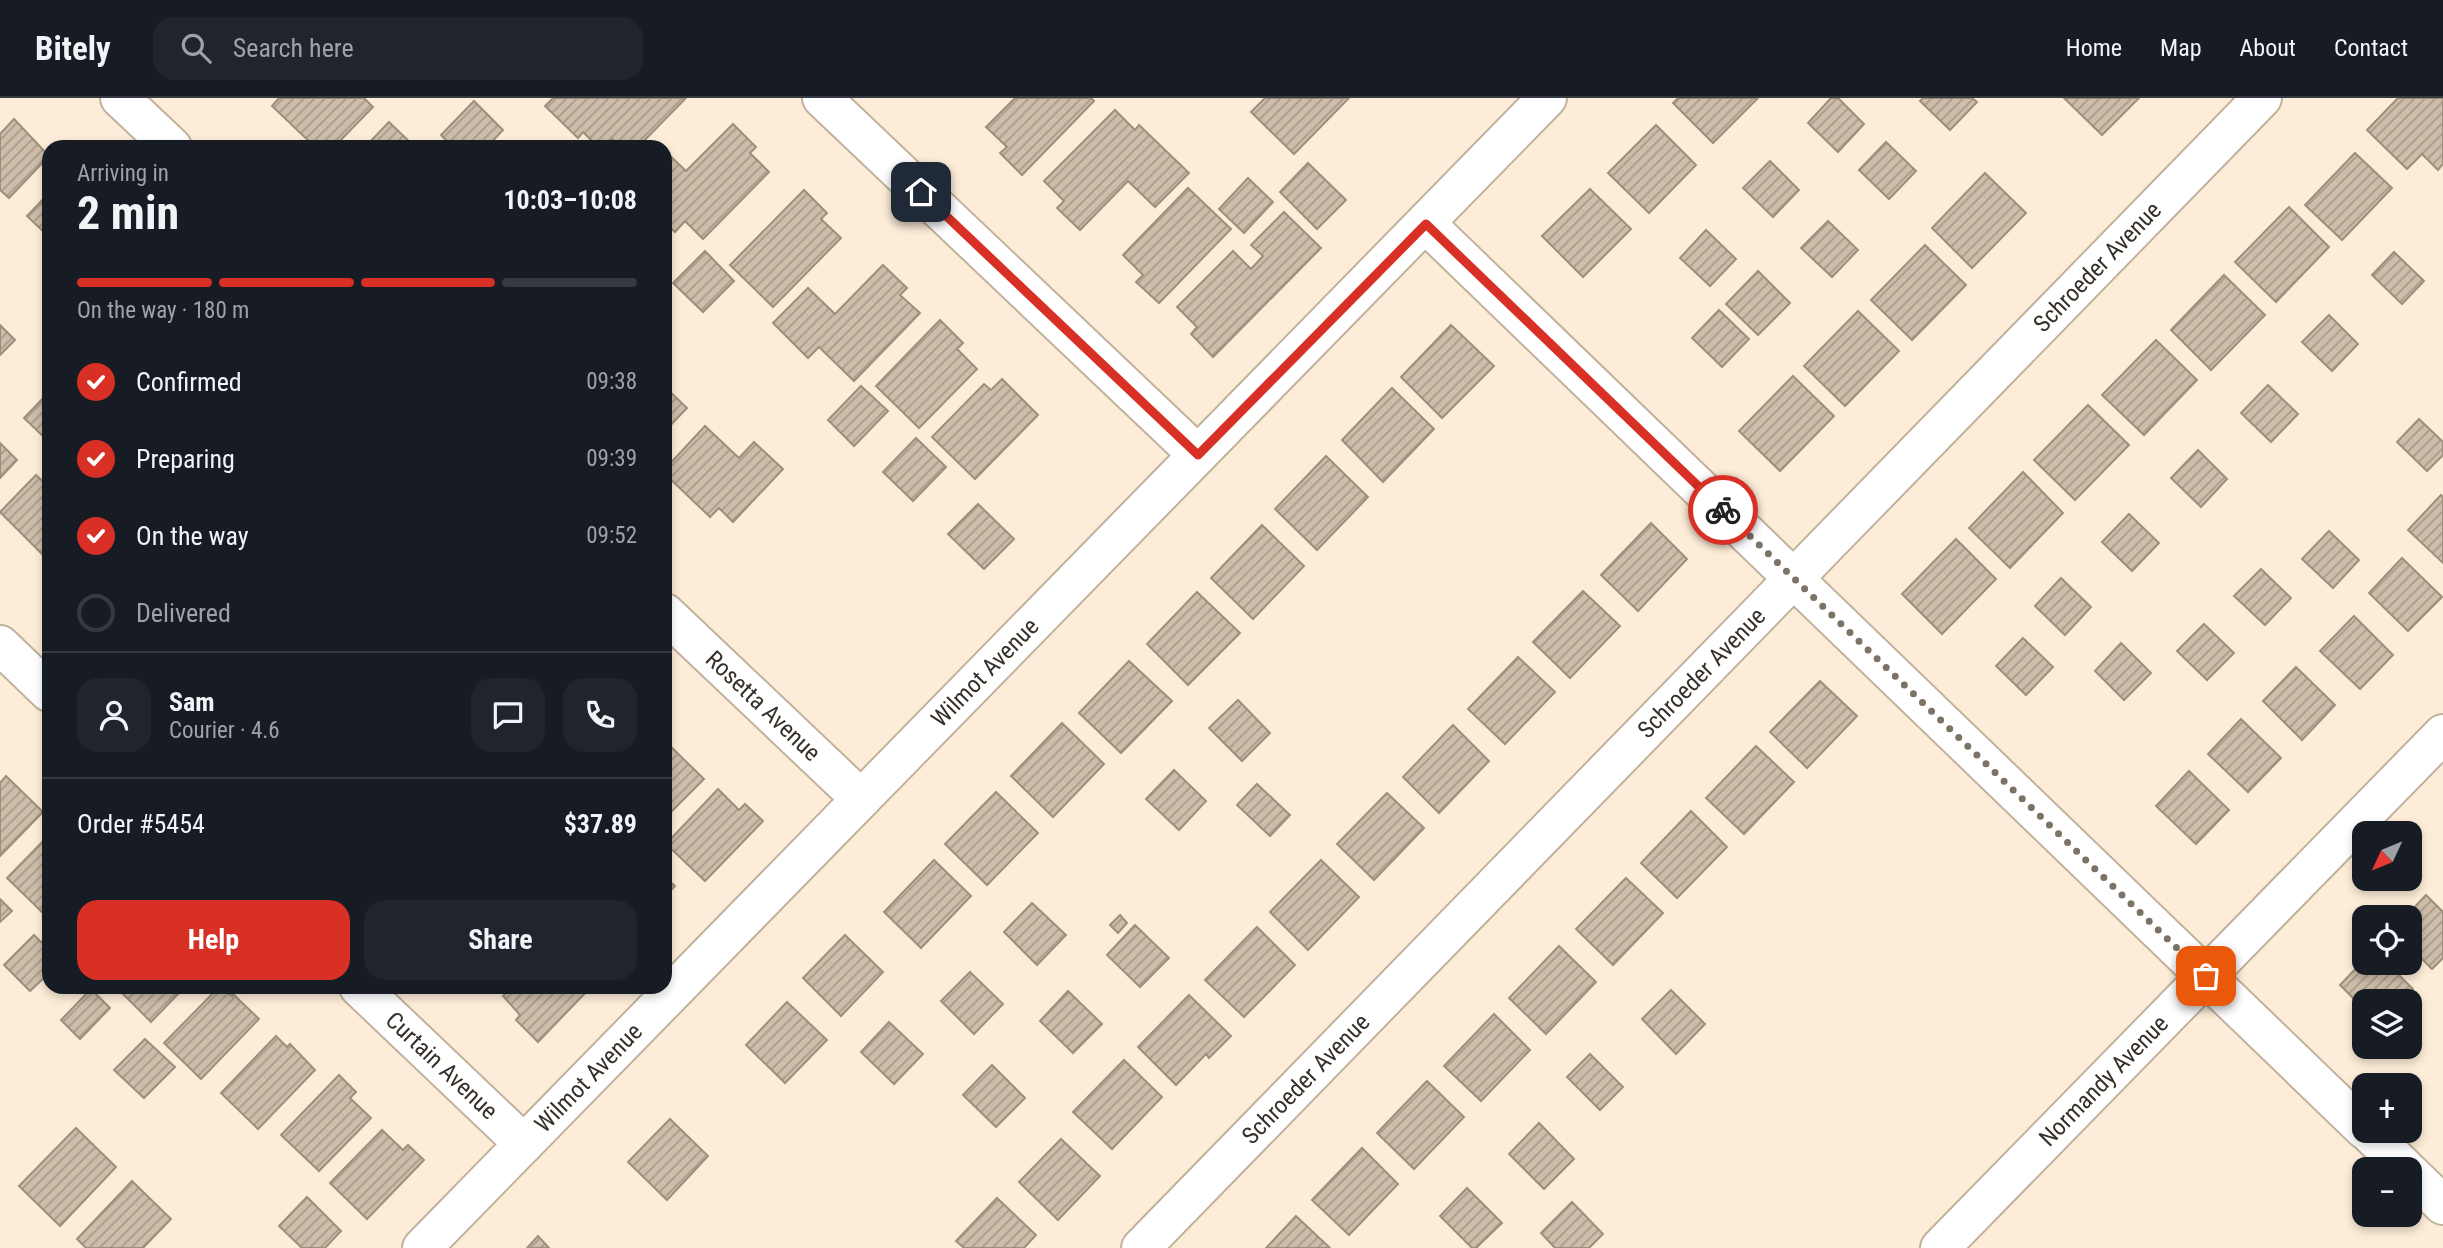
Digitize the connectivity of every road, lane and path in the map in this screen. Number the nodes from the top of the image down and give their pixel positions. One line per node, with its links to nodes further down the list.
1 (121, 98): 5 (street)
2 (822, 98): 7 (street)
3 (2262, 98): 8 (street, Schroeder Avenue)
4 (1534, 102): 6 (street, Wilmot Avenue)
5 (165, 140)
6 (1426, 224): 7 (street, Wilmot Avenue); 8 (street)
7 (1198, 455): 13 (street, Wilmot Avenue)
8 (1794, 579): 14 (street); 25 (street, Schroeder Avenue)
9 (672, 620): 13 (street, Rosetta Avenue)
10 (0, 645): 11 (street)
11 (42, 685)
12 (2443, 734): 14 (street, Normandy Avenue)
13 (860, 798): 15 (street, Wilmot Avenue)
14 (2206, 976): 18 (street); 26 (street, Normandy Avenue)
15 (672, 992)
16 (366, 994): 20 (street, Curtain Avenue)
17 (670, 994): 20 (street, Wilmot Avenue)
18 (2352, 1117)
19 (2379, 1143): 21 (street)
20 (524, 1144): 24 (street, Wilmot Avenue)
21 (2393, 1157)
22 (2422, 1185): 23 (street)
23 (2443, 1205)
24 (422, 1248)
25 (1141, 1248)
26 (1940, 1248)

